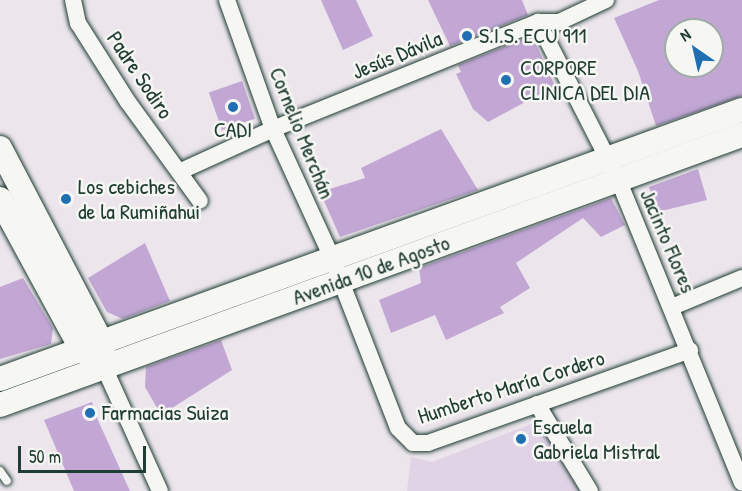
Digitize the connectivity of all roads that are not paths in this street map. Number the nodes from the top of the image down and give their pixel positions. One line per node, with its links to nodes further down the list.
1 (73, 0): 10 (street, Padre Sodiro)
2 (606, 0): 4 (street, Jesús Dávila)
3 (230, 1): 6 (street, Cornelio Merchán)
4 (538, 22): 6 (street, Jesús Dávila); 9 (street, Jacinto Flores)
5 (742, 110): 9 (main road, Avenida 10 de Agosto)
6 (273, 129): 10 (street); 14 (street, Cornelio Merchán)
7 (742, 135): 11 (main road, Avenida 10 de Agosto)
8 (0, 148): 18 (main road)
9 (606, 158): 11 (street, Jacinto Flores); 14 (main road, Avenida 10 de Agosto)
10 (181, 171): 13 (street, Padre Sodiro)
11 (618, 179): 16 (main road, Avenida 10 de Agosto); 17 (street, Jacinto Flores)
12 (0, 199): 18 (main road)
13 (200, 201)
14 (332, 258): 16 (street, Cornelio Merchán); 18 (main road, Avenida 10 de Agosto)
15 (742, 278): 17 (street)
16 (341, 280): 20 (main road, Avenida 10 de Agosto); 22 (street, Humberto María Cordero)
17 (672, 307): 19 (street, Jacinto Flores)
18 (92, 346): 20 (main road); 21 (main road, Avenida 10 de Agosto)
19 (690, 350): 22 (street, Humberto María Cordero); 26 (street, Jacinto Flores)
20 (104, 367): 23 (main road, Avenida 10 de Agosto); 27 (street)
21 (0, 378)
22 (537, 404): 28 (street)
23 (0, 405)
24 (0, 471): 25 (lane)
25 (7, 481)
26 (742, 483)
27 (160, 491)
28 (590, 491)

